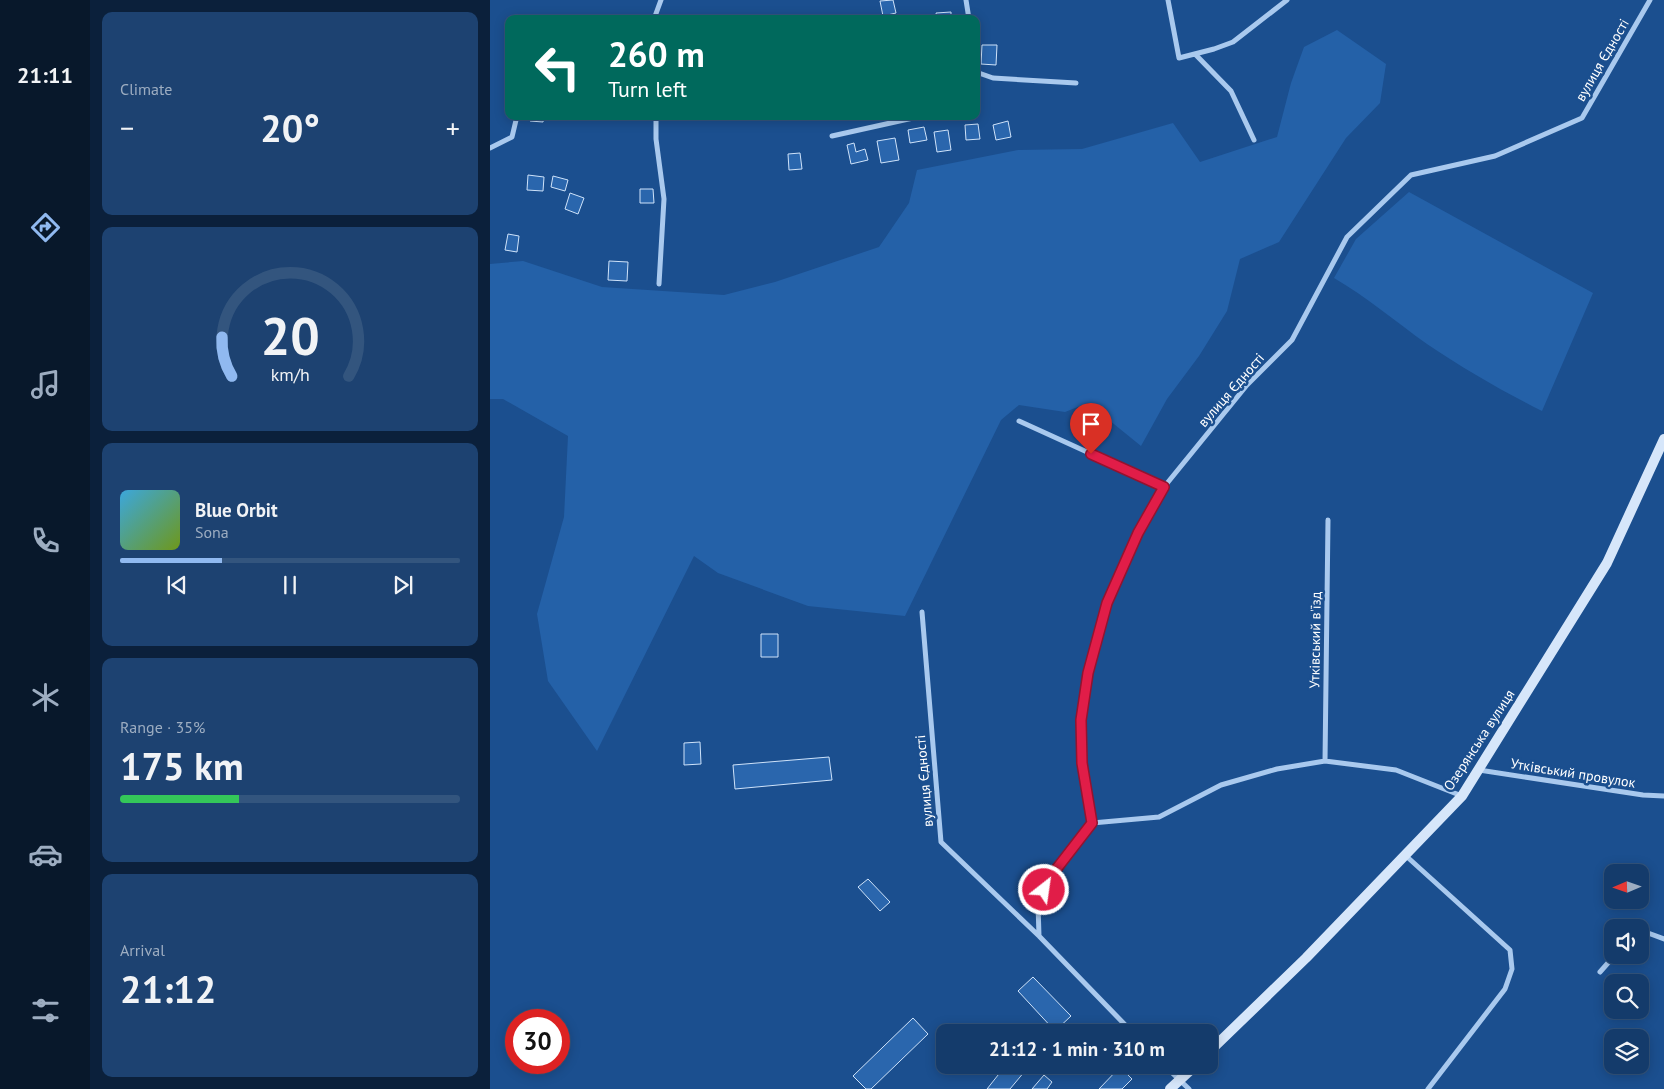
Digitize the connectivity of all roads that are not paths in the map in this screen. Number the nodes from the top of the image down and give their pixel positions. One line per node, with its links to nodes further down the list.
1 (661, 0): 6 (street)
2 (966, 0): 7 (street)
3 (1168, 0): 8 (street)
4 (1287, 0): 8 (street)
5 (1650, 0): 20 (street, вулиця Єдності)
6 (655, 15)
7 (968, 15)
8 (1194, 54): 15 (street)
9 (980, 73): 10 (street)
10 (1076, 83)
11 (516, 120): 16 (street)
12 (656, 120): 17 (street)
13 (904, 120): 14 (street)
14 (832, 136)
15 (1254, 140)
16 (490, 148)
17 (659, 284)
18 (1019, 421): 20 (street)
19 (1664, 439): 24 (street, Озерянська вулиця)
20 (1164, 487): 27 (street, вулиця Єдності)
21 (1328, 520): 23 (street, Утківський в'їзд)
22 (922, 612): 30 (street, вулиця Єдності)
23 (1325, 761): 25 (street); 27 (street)
24 (1478, 770): 25 (street, Озерянська вулиця); 26 (street, Утківський провулок)
25 (1462, 796): 28 (street, Озерянська вулиця)
26 (1664, 796)
27 (1092, 823): 30 (street)
28 (1405, 855): 35 (street, Озерянська вулиця); 41 (street)
29 (1649, 933): 31 (street)
30 (1039, 936): 34 (street, вулиця Єдності)
31 (1664, 938)
32 (1607, 964): 33 (street)
33 (1600, 972)
34 (1124, 1024)
35 (1218, 1043)
36 (1172, 1074): 38 (street)
37 (1186, 1074): 38 (street)
38 (1179, 1081): 39 (street); 40 (street)
39 (1170, 1089)
40 (1189, 1089)
41 (1428, 1089)

